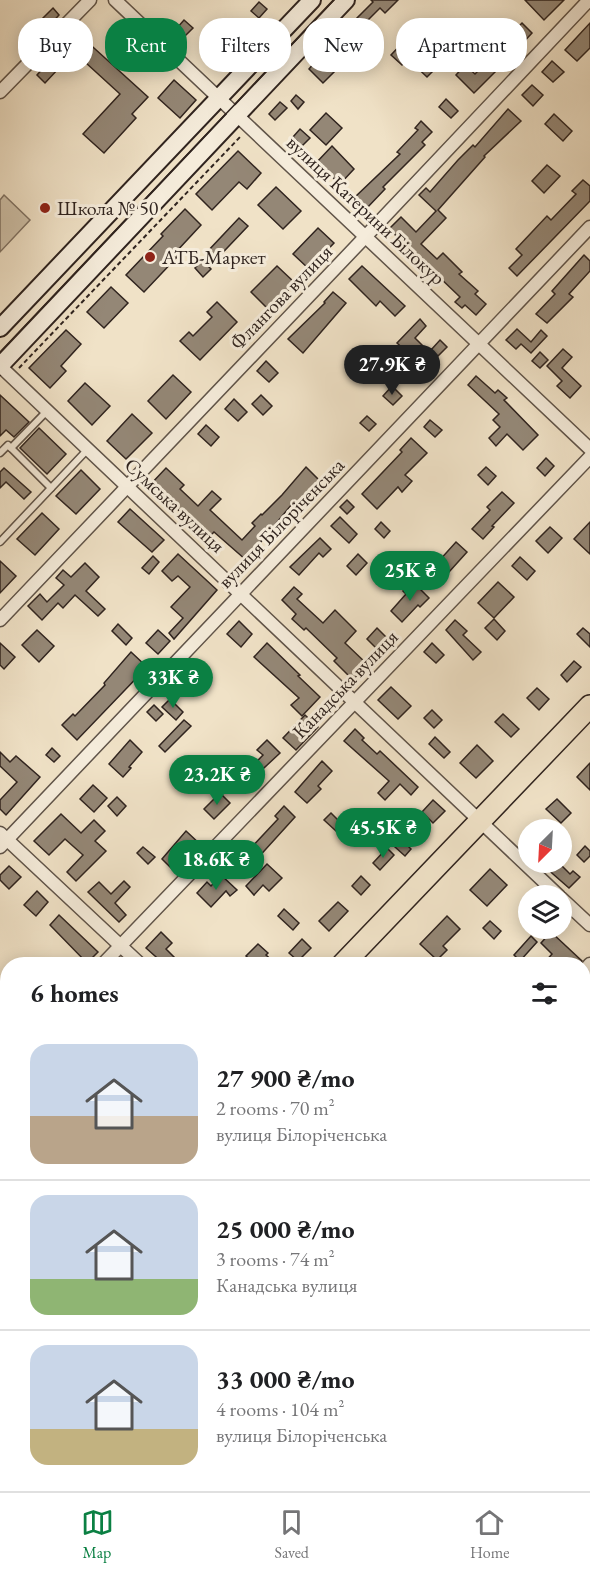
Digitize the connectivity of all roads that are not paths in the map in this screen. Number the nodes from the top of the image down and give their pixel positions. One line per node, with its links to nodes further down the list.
1 (90, 0): 6 (street)
2 (114, 0): 7 (street, вулиця Катерини Білокур)
3 (312, 0): 7 (main road)
4 (346, 0): 8 (main road)
5 (589, 0): 10 (street, Флангова вулиця)
6 (0, 92)
7 (218, 98): 8 (street, вулиця Катерини Білокур); 11 (main road)
8 (243, 121): 10 (street, вулиця Катерини Білокур); 13 (main road)
9 (590, 227): 12 (street, вулиця Білоріченська)
10 (366, 237): 12 (street, вулиця Катерини Білокур); 20 (street, Флангова вулиця)
11 (0, 328)
12 (479, 345): 17 (street, вулиця Катерини Білокур); 23 (street, вулиця Білоріченська)
13 (4, 370): 14 (street, Сумська вулиця)
14 (47, 410): 15 (lane); 16 (street, Сумська вулиця)
15 (11, 448): 18 (lane); 21 (lane)
16 (88, 449): 20 (street, Сумська вулиця); 21 (lane)
17 (590, 449)
18 (0, 453)
19 (590, 457): 25 (street, Канадська вулиця)
20 (126, 486): 23 (street, Сумська вулиця); 24 (street, Флангова вулиця)
21 (51, 488): 22 (lane)
22 (0, 542)
23 (240, 593): 25 (street, Сумська вулиця); 28 (street, вулиця Білоріченська)
24 (0, 620)
25 (355, 703): 27 (street, Сумська вулиця); 32 (street, Канадська вулиця)
26 (590, 706): 27 (highway)
27 (479, 821): 29 (street, Сумська вулиця); 35 (highway)
28 (2, 840): 32 (street)
29 (547, 885)
30 (572, 908): 31 (street, Сумська вулиця)
31 (590, 925)
32 (121, 946): 33 (street, Канадська вулиця); 34 (street)
33 (111, 957)
34 (133, 957)
35 (349, 957)

